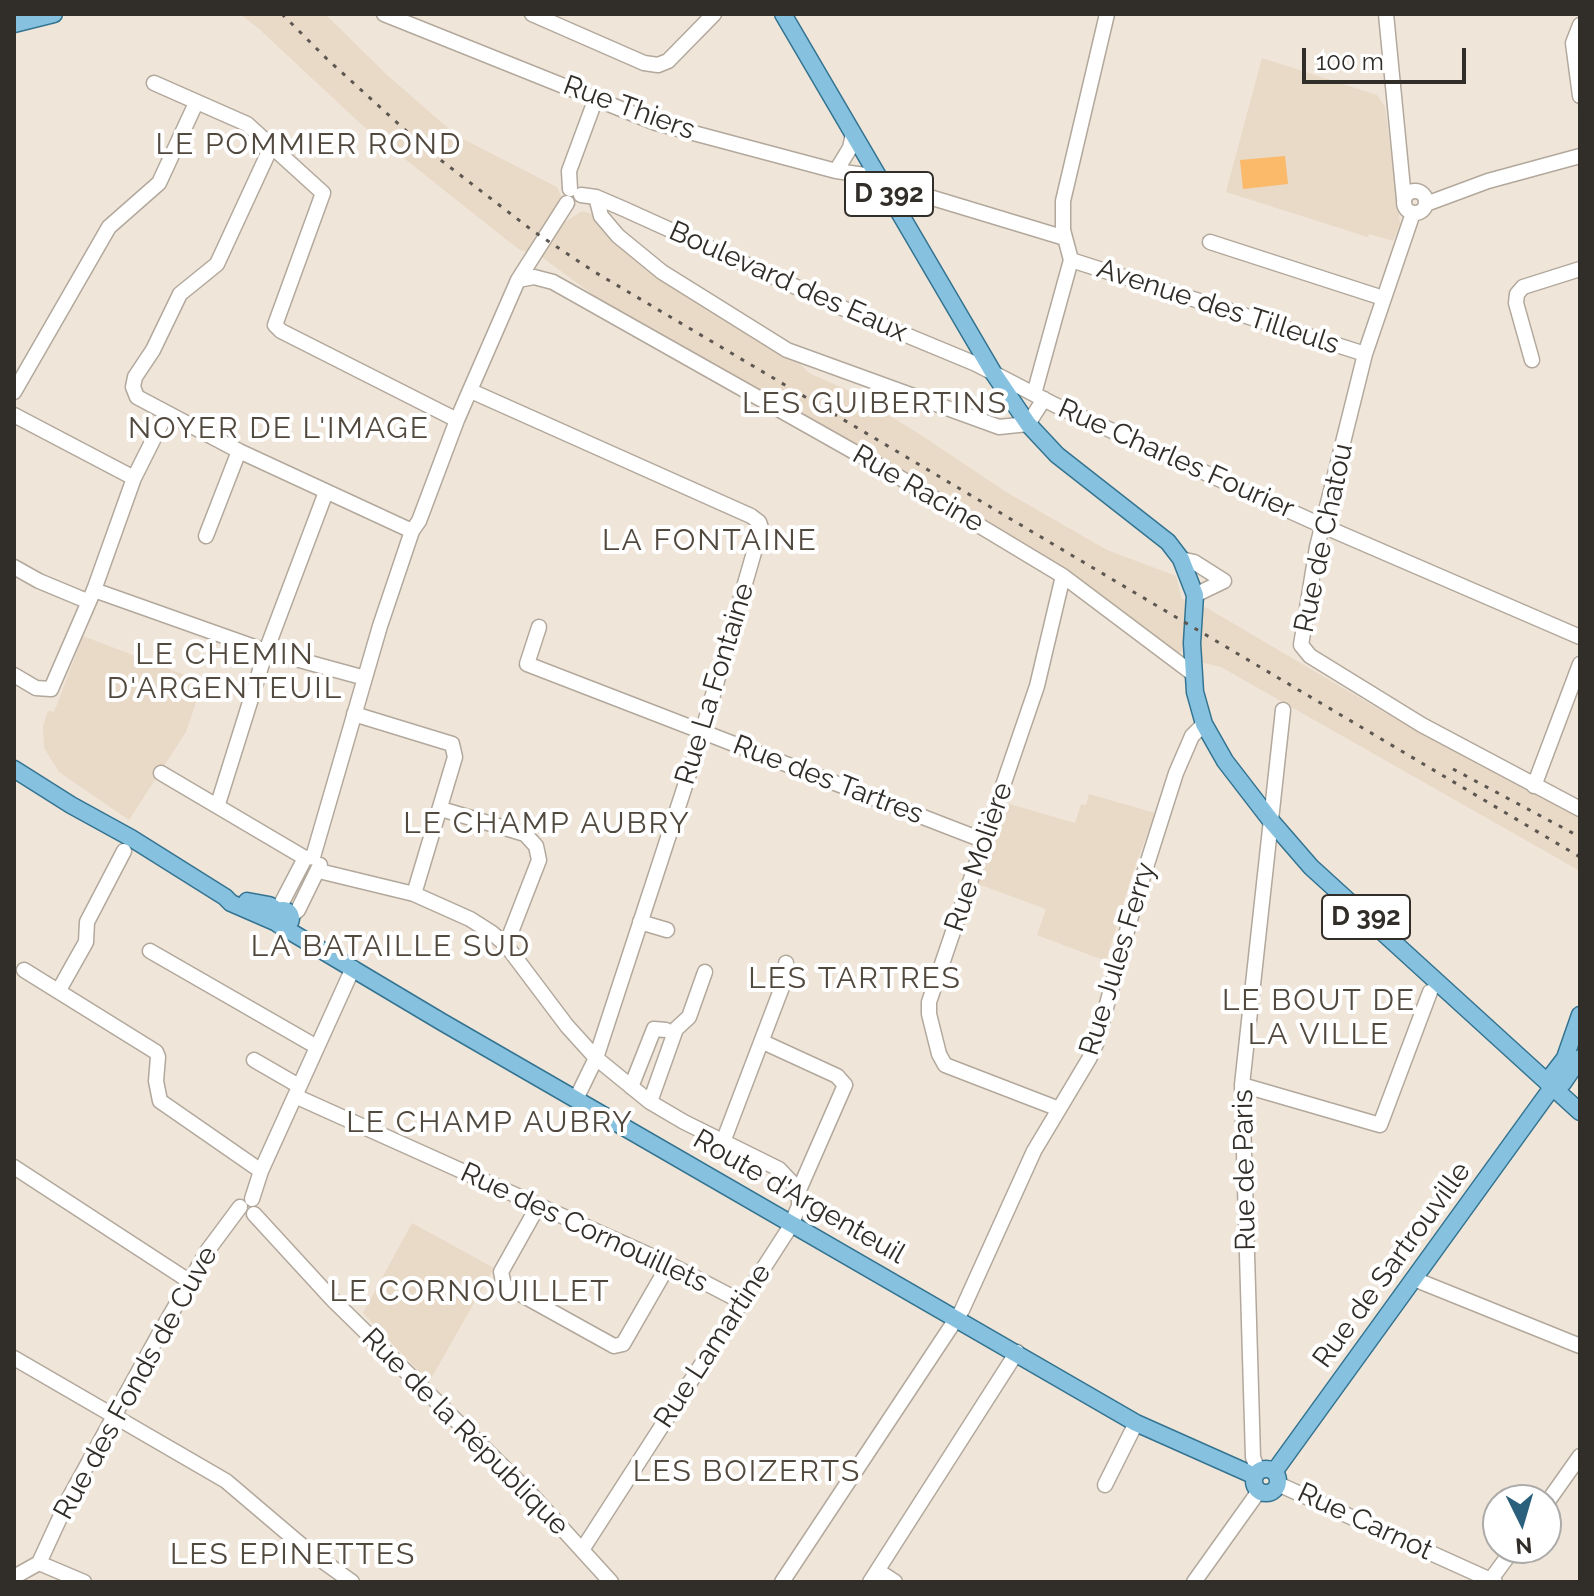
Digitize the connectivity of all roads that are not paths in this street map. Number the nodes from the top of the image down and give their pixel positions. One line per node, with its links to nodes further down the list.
1 (54, 14): 8 (main road)
2 (384, 14): 12 (street, Rue Thiers)
3 (532, 14): 4 (street)
4 (714, 14)
5 (783, 14): 14 (main road, D 392)
6 (1107, 14): 21 (street)
7 (1386, 14): 20 (street)
8 (14, 24)
9 (1580, 25): 11 (street)
10 (154, 83): 13 (street)
11 (1580, 96)
12 (596, 98): 17 (street, Rue Thiers); 19 (street)
13 (196, 103): 15 (street); 31 (street)
14 (853, 134): 17 (street); 18 (main road, D 392)
15 (272, 145): 33 (street); 35 (street)
16 (1580, 156): 20 (street)
17 (836, 171): 18 (street, Rue Thiers)
18 (880, 180): 21 (street, Rue Thiers); 29 (main road, D 392)
19 (578, 196): 25 (street); 29 (street, Boulevard des Eaux); 36 (street)
20 (1420, 209): 26 (street, Rue de Chatou)
21 (1065, 238): 23 (street)
22 (1210, 242): 26 (street)
23 (1071, 260): 27 (street, Avenue des Tilleuls); 32 (street)
24 (1580, 269): 28 (street)
25 (518, 280): 30 (street); 45 (street, Rue Racine)
26 (1383, 298): 27 (street, Rue de Chatou)
27 (1365, 354): 40 (street, Rue de Chatou)
28 (1532, 360)
29 (994, 374): 32 (street, Rue Charles Fourier); 36 (main road, D 392)
30 (471, 391): 35 (street); 58 (street, Rue La Fontaine)
31 (14, 392)
32 (1039, 397): 36 (street); 40 (street, Rue Charles Fourier)
33 (166, 414): 37 (street); 38 (street)
34 (14, 415): 38 (street)
35 (457, 420): 41 (street)
36 (1028, 424): 43 (main road, D 392)
37 (239, 451): 39 (street); 42 (street)
38 (134, 478): 46 (street)
39 (326, 492): 41 (street); 50 (street)
40 (1323, 526): 49 (street, Rue Charles Fourier); 61 (street, Rue de Chatou)
41 (412, 531): 54 (street)
42 (206, 536)
43 (1181, 559): 47 (main road, D 392); 47 (street)
44 (14, 567): 46 (street)
45 (1063, 576): 52 (street, Rue Racine); 66 (street, Rue Molière)
46 (90, 595): 50 (street); 53 (street)
47 (1195, 595): 52 (main road, D 392)
48 (539, 627): 58 (street, Rue des Tartres)
49 (1580, 637)
50 (266, 651): 54 (street); 62 (street)
51 (1580, 664): 61 (street)
52 (1192, 673): 57 (main road, D 392)
53 (14, 675)
54 (365, 678): 56 (street)
55 (1283, 710): 65 (street, Rue de Paris)
56 (354, 714): 63 (street); 68 (street)
57 (1204, 724): 65 (main road, D 392); 94 (street, Rue Jules Ferry)
58 (702, 732): 66 (street, Rue des Tartres); 71 (street, Rue La Fontaine)
59 (161, 773): 62 (street)
60 (16, 776): 70 (main road, Route d'Argenteuil)
61 (1534, 786): 64 (street, Rue de Chatou)
62 (218, 804): 68 (street)
63 (441, 809): 69 (street); 73 (street)
64 (1580, 809)
65 (1272, 822): 88 (street, Rue de Paris); 90 (main road, D 392)
66 (985, 841): 94 (street, Rue Molière)
67 (124, 851): 79 (street)
68 (313, 862): 69 (street); 70 (street)
69 (414, 894): 73 (street)
70 (283, 917): 76 (main road, Route d'Argenteuil)
71 (640, 922): 72 (street); 85 (street, Rue La Fontaine)
72 (667, 930)
73 (506, 945): 85 (street)
74 (150, 951): 84 (street)
75 (786, 963): 83 (street)
76 (353, 968): 84 (street); 92 (main road, Route d'Argenteuil)
77 (24, 970): 79 (street)
78 (705, 972): 93 (street)
79 (59, 990): 98 (street)
80 (1430, 992): 88 (street)
81 (1580, 1015): 90 (main road)
82 (666, 1030): 89 (street)
83 (763, 1042): 96 (street); 99 (street)
84 (317, 1047): 91 (street)
85 (596, 1058): 89 (street); 92 (street, Rue La Fontaine)
86 (1580, 1058): 90 (main road)
87 (254, 1060): 91 (street, Rue des Cornouillets)
88 (1242, 1085): 114 (street, Rue de Paris)
89 (631, 1087): 93 (street)
90 (1551, 1089): 95 (main road, D 392); 104 (main road, Rue de Sartrouville)
91 (297, 1091): 98 (street); 100 (street, Rue des Cornouillets)
92 (576, 1099): 102 (main road, Route d'Argenteuil)
93 (650, 1102): 96 (street)
94 (1059, 1109): 107 (street, Rue Jules Ferry)
95 (1580, 1112)
96 (723, 1142): 99 (street)
97 (14, 1167): 105 (street)
98 (261, 1171): 101 (street)
99 (799, 1190): 102 (street)
100 (538, 1206): 103 (street, Rue des Cornouillets); 103 (street)
101 (248, 1207): 105 (street, Rue des Fonds de Cuve); 117 (street, Rue de la République)
102 (792, 1223): 106 (street, Rue Lamartine); 107 (main road, Route d'Argenteuil)
103 (669, 1264): 106 (street, Rue des Cornouillets)
104 (1414, 1279): 108 (street); 114 (main road, Rue de Sartrouville)
105 (189, 1281): 111 (street, Rue des Fonds de Cuve)
106 (742, 1302): 117 (street, Rue Lamartine)
107 (956, 1318): 109 (main road, Route d'Argenteuil); 126 (street, Rue Jules Ferry)
108 (1580, 1346)
109 (1017, 1352): 112 (main road, Route d'Argenteuil); 120 (street)
110 (14, 1358): 111 (street)
111 (113, 1417): 118 (street, Rue des Fonds de Cuve); 124 (street)
112 (1136, 1423): 114 (main road, Route d'Argenteuil); 116 (street)
113 (1580, 1456): 115 (street)
114 (1265, 1479): 122 (street, Rue Carnot); 128 (street)
115 (1560, 1484)
116 (1105, 1485)
117 (582, 1550): 125 (street, Rue de la République)
118 (39, 1563): 121 (street); 123 (street)
119 (1503, 1564): 122 (street)
120 (874, 1576): 127 (street)
121 (14, 1577)
122 (1491, 1581)
123 (84, 1582)
124 (352, 1582)
125 (611, 1582)
126 (782, 1582)
127 (895, 1582)
128 (1194, 1582)

